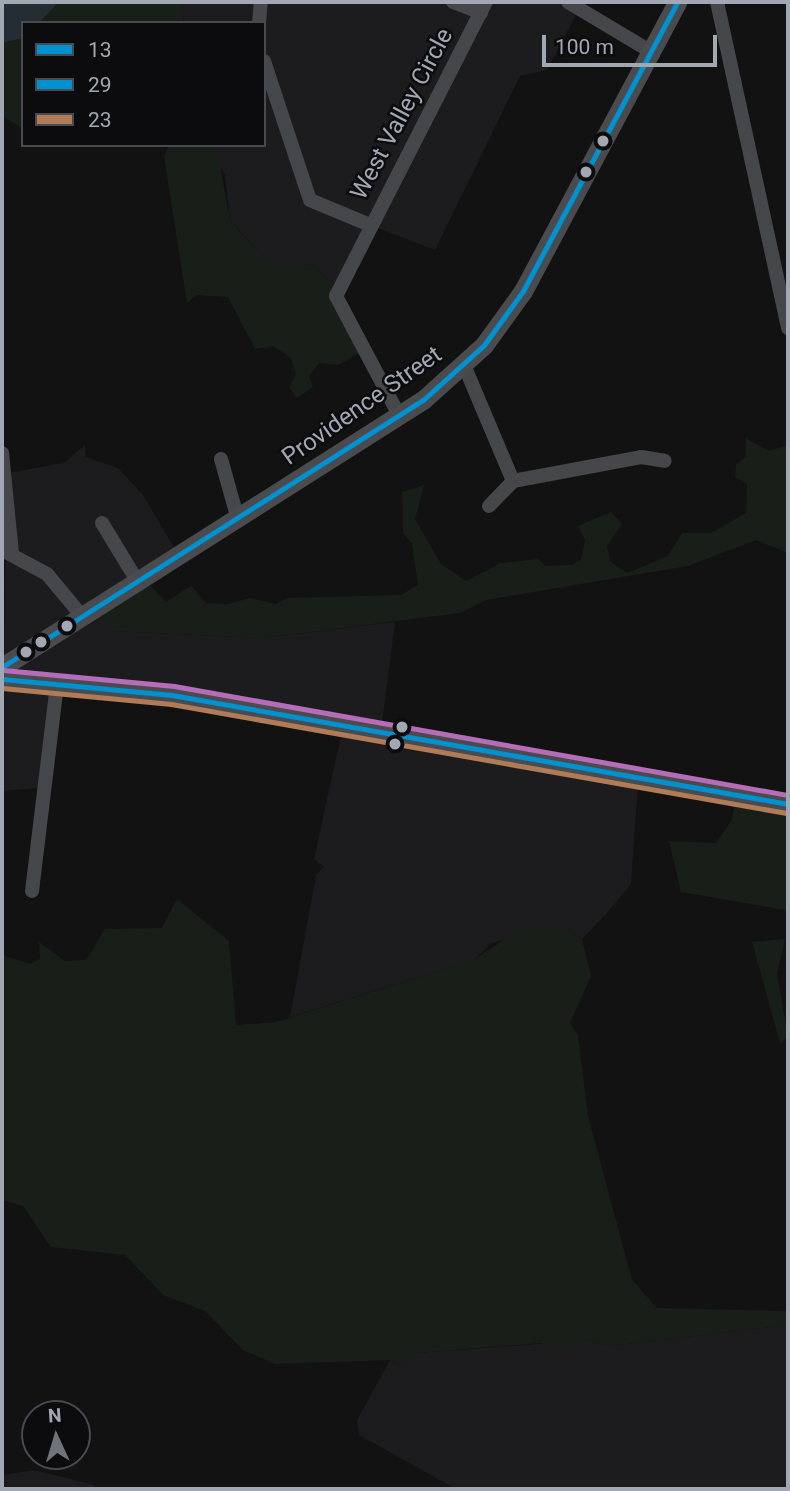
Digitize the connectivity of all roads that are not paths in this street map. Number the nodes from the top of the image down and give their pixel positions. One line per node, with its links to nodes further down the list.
1 (261, 2): 7 (street)
2 (453, 2): 6 (street, West Valley Circle)
3 (568, 2): 8 (street)
4 (677, 2): 8 (main road, Providence Street)
5 (717, 2): 11 (street)
6 (483, 7): 10 (street, West Valley Circle)
7 (260, 21)
8 (650, 51): 12 (main road, Providence Street)
9 (266, 67): 10 (street, West Valley Circle)
10 (370, 225): 13 (street)
11 (788, 328)
12 (464, 365): 13 (main road, Providence Street); 17 (street)
13 (399, 415): 19 (main road, Providence Street)
14 (2, 453): 21 (street)
15 (221, 459): 19 (street)
16 (666, 461): 17 (street)
17 (513, 481): 18 (street)
18 (489, 506)
19 (237, 516): 22 (main road, Providence Street)
20 (102, 523): 22 (street)
21 (7, 552): 23 (street)
22 (136, 579): 23 (main road, Providence Street)
23 (81, 615): 24 (main road, Providence Street)
24 (2, 667)
25 (2, 679): 26 (main road)
26 (57, 683): 27 (main road); 28 (street)
27 (788, 804)
28 (32, 891)

